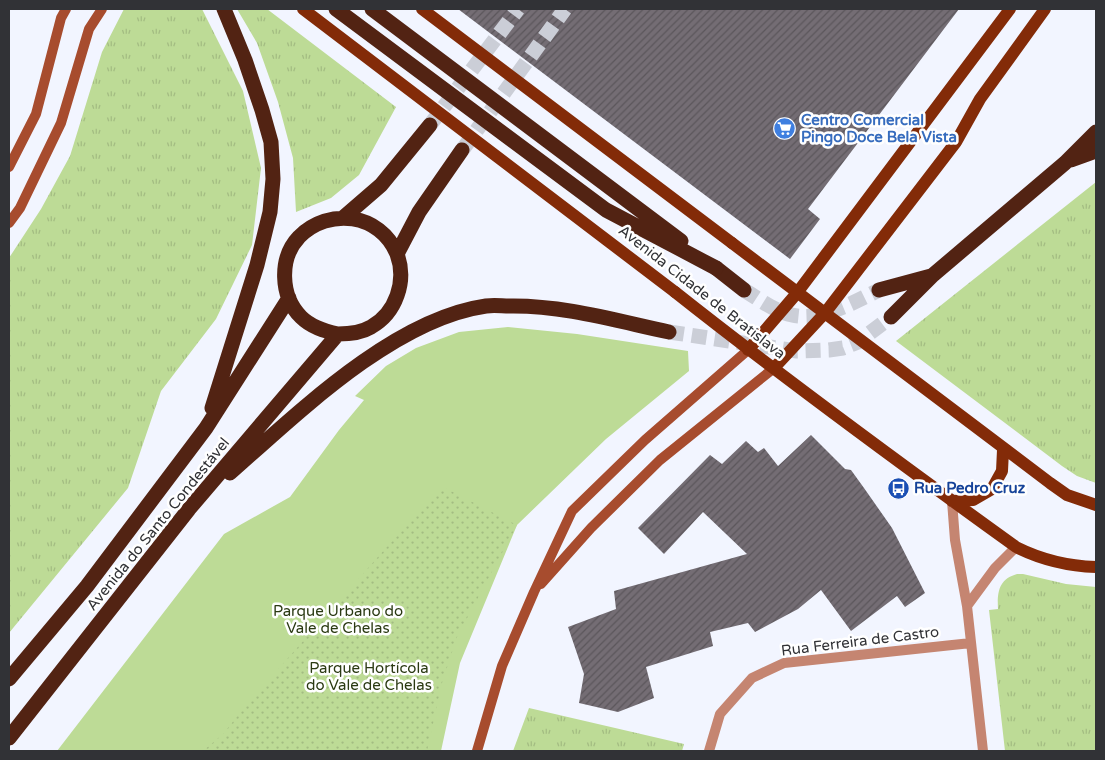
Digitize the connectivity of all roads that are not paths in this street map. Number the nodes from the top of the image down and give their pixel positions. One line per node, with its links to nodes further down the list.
1 (66, 9): 15 (street)
2 (102, 9): 17 (street)
3 (224, 9): 31 (highway)
4 (304, 9): 29 (main road, Avenida Cidade de Bratislava, bridge)
5 (336, 9): 19 (highway, bridge)
6 (372, 9): 19 (highway, bridge)
7 (422, 9): 23 (main road, bridge)
8 (1010, 9): 23 (main road)
9 (1045, 9): 25 (main road)
10 (430, 125): 16 (highway)
11 (1096, 132): 14 (highway)
12 (462, 150): 18 (highway)
13 (1096, 151): 14 (highway)
14 (1065, 163): 20 (highway)
15 (9, 167)
16 (344, 217): 18 (highway); 24 (highway)
17 (9, 223)
18 (397, 254): 28 (highway)
19 (716, 268): 21 (highway)
20 (932, 275): 22 (highway); 26 (highway)
21 (744, 290)
22 (879, 290)
23 (797, 293): 25 (main road); 29 (main road)
24 (288, 298): 28 (highway); 31 (highway, Avenida do Santo Condestável)
25 (825, 313): 30 (main road); 32 (main road)
26 (891, 316)
27 (669, 332): 35 (highway)
28 (338, 334): 35 (highway, Avenida do Santo Condestável)
29 (748, 350): 30 (main road, Avenida Cidade de Bratislava); 38 (street)
30 (774, 368): 33 (main road, Avenida Cidade de Bratislava); 38 (street)
31 (206, 428): 41 (highway, Avenida do Santo Condestável)
32 (1003, 450): 33 (main road); 34 (main road)
33 (952, 501): 36 (main road, Avenida Cidade de Bratislava); 39 (street)
34 (1096, 505)
35 (189, 508): 42 (highway, Avenida do Santo Condestável)
36 (1016, 548): 37 (main road, Avenida Cidade de Bratislava); 39 (street)
37 (1096, 567)
38 (534, 592): 43 (street)
39 (967, 606): 40 (street)
40 (971, 643): 44 (street, Rua Ferreira de Castro); 45 (street)
41 (9, 680)
42 (9, 738)
43 (477, 751)
44 (709, 751)
45 (983, 751)

